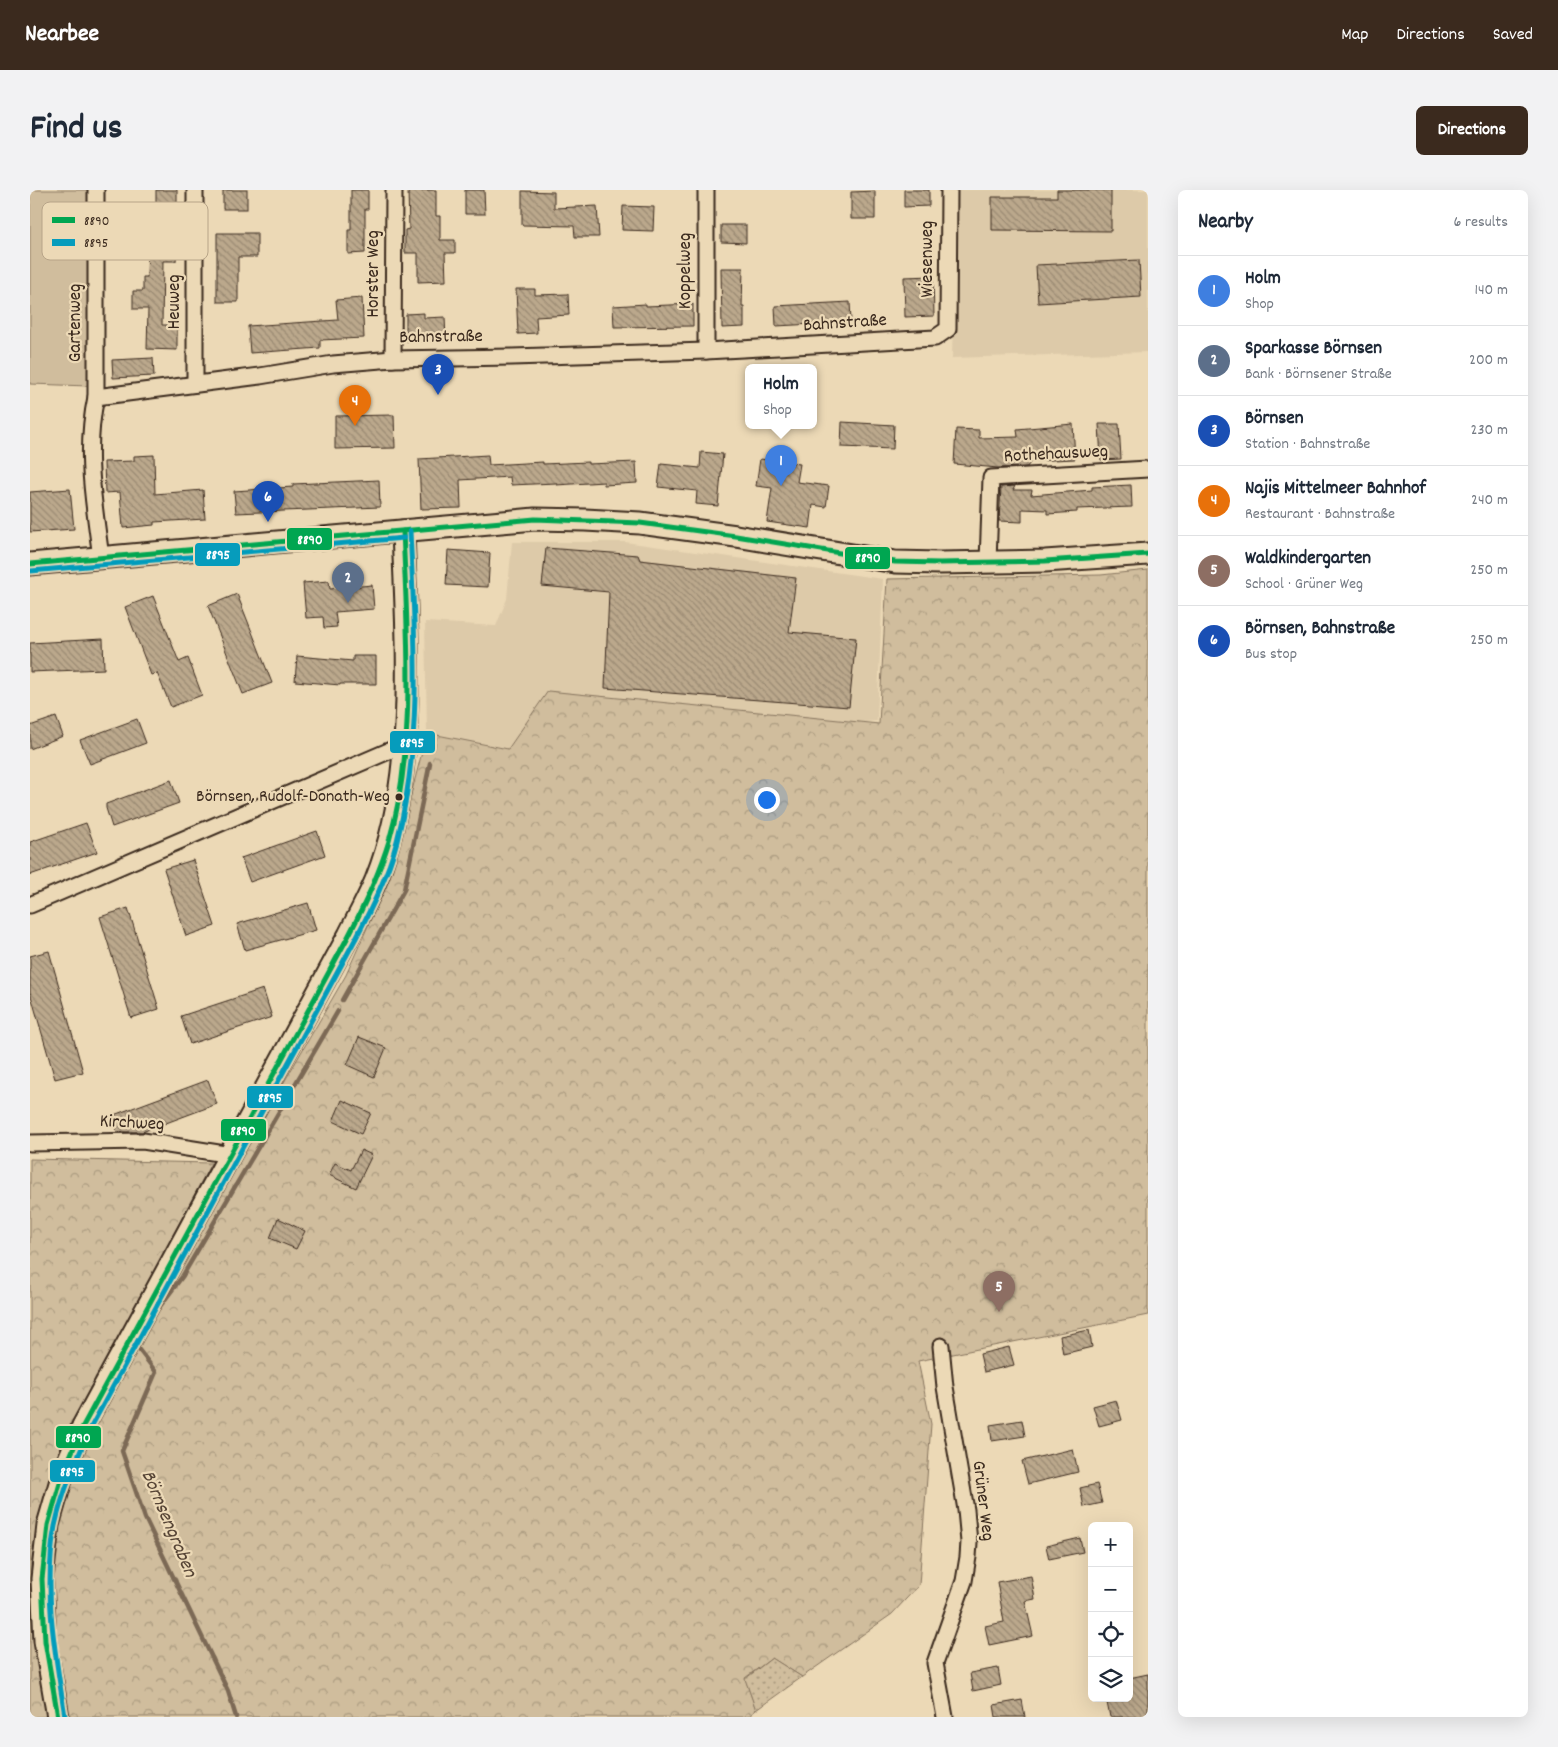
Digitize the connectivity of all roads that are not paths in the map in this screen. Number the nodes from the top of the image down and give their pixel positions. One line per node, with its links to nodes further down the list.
1 (394, 190): 8 (street, Horster Weg)
2 (706, 190): 7 (street, Koppelweg)
3 (949, 190): 6 (street, Wiesenweg)
4 (96, 260): 10 (street, Gartenweg)
5 (196, 260): 9 (street, Heuweg)
6 (948, 328): 7 (street, Bahnstraße)
7 (706, 351): 8 (street, Bahnstraße)
8 (393, 359): 9 (street, Bahnstraße)
9 (195, 384): 10 (street, Bahnstraße)
10 (96, 397): 14 (street)
11 (1148, 469): 15 (street, Rothehausweg)
12 (403, 531): 14 (street); 15 (street); 17 (street)
13 (1148, 554): 15 (street)
14 (100, 558): 16 (street)
15 (988, 562)
16 (30, 564)
17 (404, 747): 18 (street); 20 (street)
18 (30, 905)
19 (30, 1143): 20 (street, Kirchweg)
20 (231, 1155): 22 (street)
21 (941, 1346): 23 (street, Grüner Weg)
22 (58, 1717)
23 (945, 1717)

